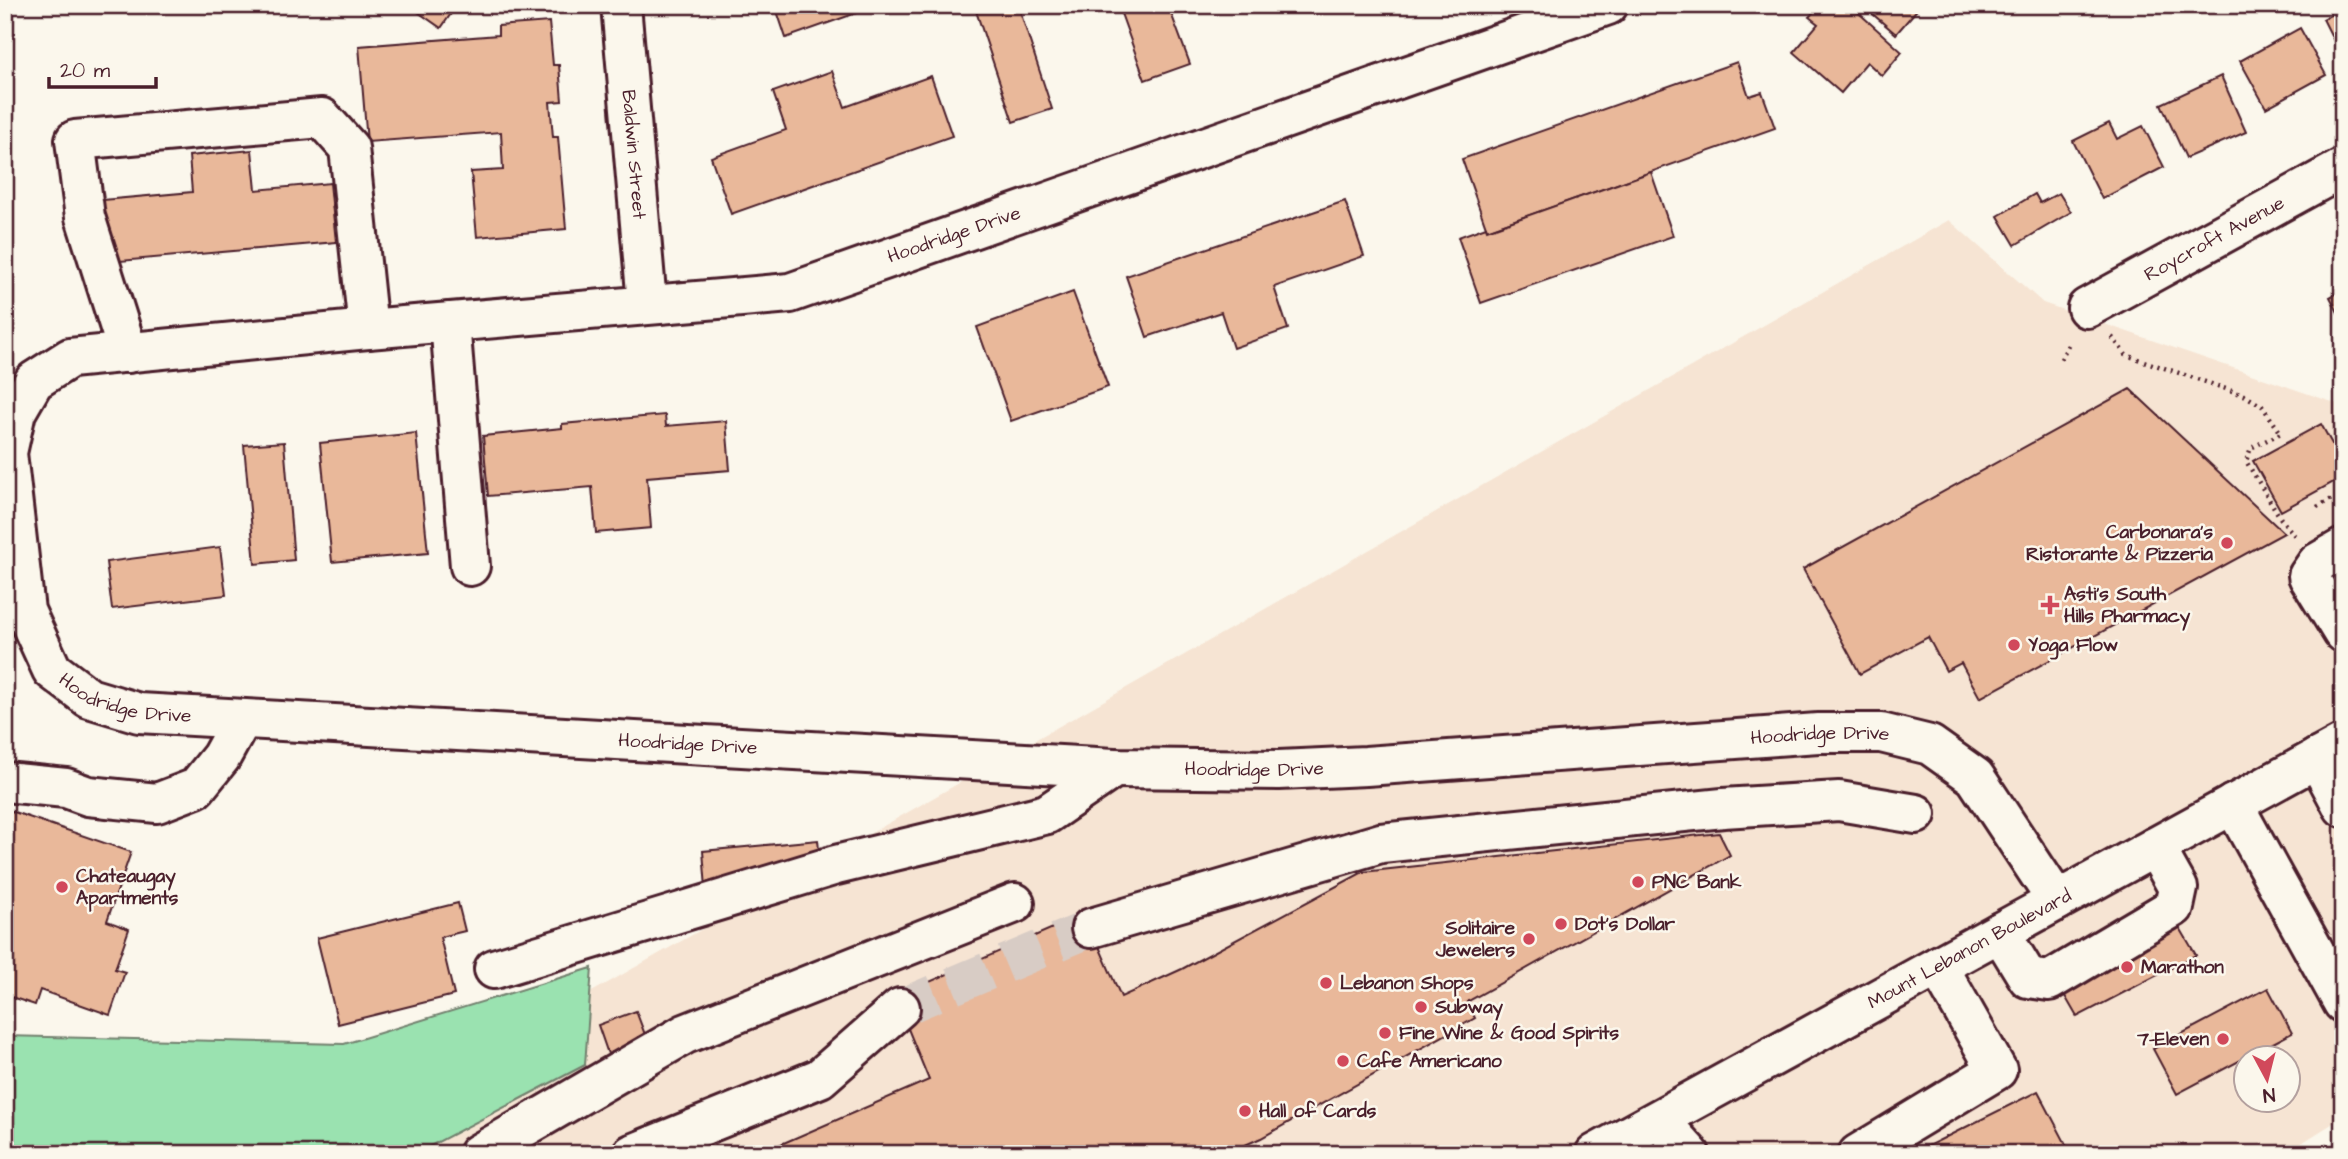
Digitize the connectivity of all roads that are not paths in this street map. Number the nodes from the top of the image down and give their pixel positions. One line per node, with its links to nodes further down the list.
1 (621, 5): 4 (street, Baldwin Street)
2 (1608, 5): 4 (street, Hoodridge Drive)
3 (2343, 168): 5 (street, Roycroft Avenue)
4 (647, 304): 6 (street, Hoodridge Drive)
5 (2087, 308)
6 (450, 322): 7 (street, Hoodridge Drive); 10 (street)
7 (369, 329): 8 (street, Hoodridge Drive); 8 (street)
8 (128, 353): 12 (street, Hoodridge Drive)
9 (2330, 556): 11 (street)
10 (470, 566)
11 (2343, 633)
12 (242, 719): 14 (street, Hoodridge Drive); 15 (street)
13 (2330, 751): 16 (street, Mount Lebanon Boulevard); 17 (street)
14 (1114, 768): 20 (street, Hoodridge Drive); 25 (street)
15 (5, 782)
16 (2233, 804): 19 (street, Mount Lebanon Boulevard); 26 (street)
17 (2343, 807)
18 (1916, 814): 22 (street)
19 (2155, 847): 20 (street, Mount Lebanon Boulevard); 23 (street)
20 (2057, 901): 23 (street, Mount Lebanon Boulevard)
21 (1015, 902): 29 (street)
22 (1091, 928)
23 (2000, 932): 24 (street, Mount Lebanon Boulevard)
24 (1938, 966): 28 (street, Mount Lebanon Boulevard); 33 (street)
25 (494, 969)
26 (2343, 1003)
27 (900, 1008): 30 (street)
28 (1659, 1120): 31 (street, Mount Lebanon Boulevard); 32 (street)
29 (478, 1154)
30 (632, 1154)
31 (1595, 1154)
32 (1690, 1154)
33 (1858, 1154)

